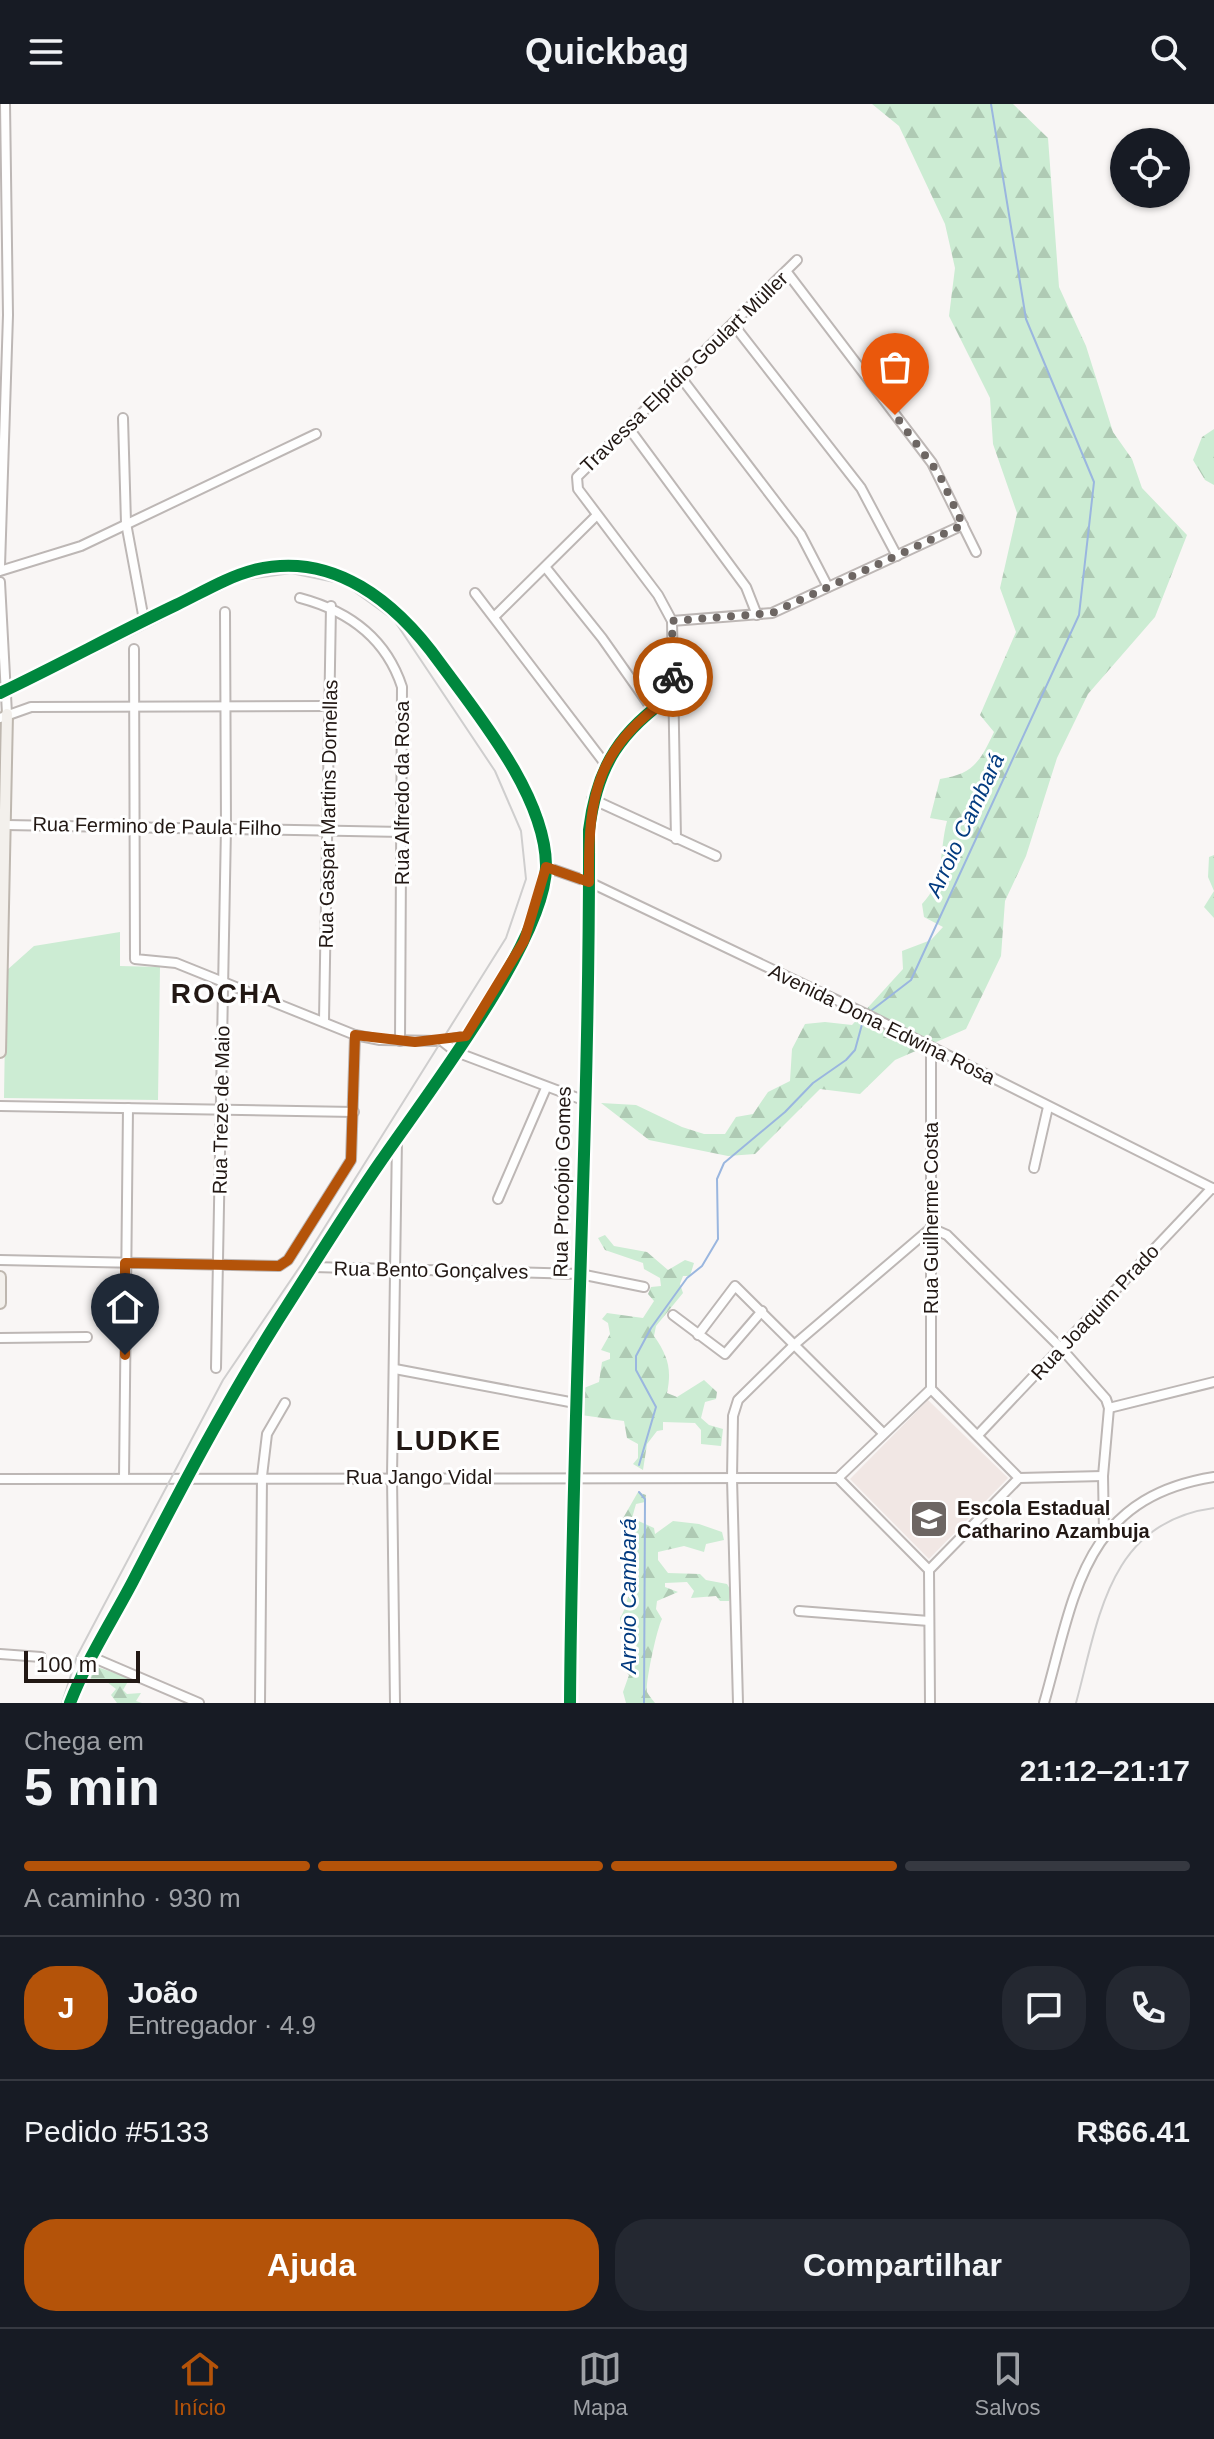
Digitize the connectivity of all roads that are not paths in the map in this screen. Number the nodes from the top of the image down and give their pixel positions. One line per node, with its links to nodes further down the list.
1 (5, 104): 14 (street)
2 (797, 260): 3 (street, Travessa Elpídio Goulart Müller)
3 (786, 271): 4 (street, Travessa Elpídio Goulart Müller); 11 (street)
4 (733, 324): 5 (street, Travessa Elpídio Goulart Müller); 13 (street)
5 (679, 375): 7 (street, Travessa Elpídio Goulart Müller); 17 (street)
6 (123, 418): 10 (street)
7 (628, 427): 9 (street, Travessa Elpídio Goulart Müller); 22 (street)
8 (316, 434): 10 (street)
9 (596, 516): 15 (street); 25 (street, Travessa Elpídio Goulart Müller)
10 (126, 523): 14 (street); 24 (street)
11 (963, 525): 12 (street); 13 (street)
12 (976, 552)
13 (897, 556): 17 (street)
14 (0, 568)
15 (546, 568): 23 (street); 32 (street)
16 (0, 582): 27 (street)
17 (828, 587): 22 (street)
18 (475, 593): 23 (street)
19 (300, 598): 20 (street, Rua Alfredo da Rosa)
20 (331, 606): 31 (street, Rua Gaspar Martins Dornellas); 40 (street, Rua Alfredo da Rosa)
21 (225, 612): 30 (street, Rua Treze de Maio)
22 (757, 615): 25 (street)
23 (495, 616): 34 (street)
24 (144, 620): 27 (street); 43 (street)
25 (672, 621): 28 (street, Travessa Elpídio Goulart Müller)
26 (134, 649): 29 (street)
27 (4, 692): 33 (street)
28 (674, 694): 32 (street, Rua Procópio Gomes); 41 (street, Travessa Elpídio Goulart Müller)
29 (135, 705): 30 (street); 33 (street); 37 (street)
30 (226, 706): 31 (street); 38 (street, Rua Treze de Maio)
31 (329, 706): 39 (street, Rua Gaspar Martins Dornellas)
32 (652, 709): 34 (street, Rua Procópio Gomes)
33 (3, 716): 36 (main road)
34 (606, 765): 35 (street, Rua Procópio Gomes)
35 (592, 799): 41 (street); 44 (street, Rua Procópio Gomes)
36 (6, 825): 37 (street, Rua Fermino de Paula Filho); 45 (main road)
37 (133, 826): 38 (street, Rua Fermino de Paula Filho); 46 (street)
38 (226, 827): 39 (street, Rua Fermino de Paula Filho); 46 (street, Rua Treze de Maio)
39 (329, 828): 40 (street, Rua Fermino de Paula Filho); 47 (street, Rua Gaspar Martins Dornellas)
40 (403, 832): 50 (street, Rua Alfredo da Rosa)
41 (676, 839): 42 (street)
42 (716, 856)
43 (546, 867): 44 (street, Avenida Dona Edwina Rosa); 49 (street)
44 (589, 882): 52 (street, Avenida Dona Edwina Rosa); 56 (street, Rua Procópio Gomes)
45 (1, 971): 53 (main road)
46 (222, 982): 47 (street); 60 (street, Rua Treze de Maio)
47 (324, 1021): 48 (street)
48 (355, 1035): 50 (street); 61 (street)
49 (466, 1036): 51 (street); 54 (street)
50 (400, 1041): 51 (street)
51 (442, 1041): 54 (street)
52 (931, 1048): 58 (street, Avenida Dona Edwina Rosa); 66 (street, Rua Guilherme Costa)
53 (0, 1052)
54 (456, 1052): 55 (street); 62 (street)
55 (546, 1088): 56 (street); 65 (street)
56 (583, 1100): 72 (street, Rua Procópio Gomes)
57 (0, 1106): 59 (street)
58 (1048, 1107): 63 (street); 64 (street, Avenida Dona Edwina Rosa)
59 (128, 1108): 60 (street); 68 (street)
60 (221, 1110): 61 (street); 69 (street, Rua Treze de Maio)
61 (354, 1112): 69 (street)
62 (397, 1138): 70 (street); 71 (street)
63 (1034, 1168)
64 (1213, 1189): 82 (street, Rua Joaquim Prado)
65 (498, 1199)
66 (931, 1228): 81 (street); 82 (street); 86 (street, Rua Guilherme Costa)
67 (0, 1260): 68 (street)
68 (125, 1263): 69 (street); 98 (street)
69 (219, 1265): 83 (street, Rua Treze de Maio)
70 (313, 1267): 71 (street, Rua Bento Gonçalves); 94 (street)
71 (395, 1270): 72 (street, Rua Bento Gonçalves); 84 (street)
72 (580, 1274): 74 (street, Rua Bento Gonçalves); 88 (street, Rua Procópio Gomes)
73 (0, 1277): 75 (main road)
74 (644, 1287)
75 (0, 1303)
76 (762, 1311): 78 (street); 78 (street); 81 (street)
77 (673, 1315): 78 (street)
78 (698, 1335)
79 (87, 1337): 80 (street)
80 (0, 1338)
81 (794, 1345): 90 (street); 99 (street)
82 (1061, 1348): 89 (street); 91 (street, Rua Joaquim Prado)
83 (216, 1368)
84 (395, 1369): 88 (street); 95 (street)
85 (1214, 1382): 89 (street)
86 (931, 1389): 90 (street); 91 (street)
87 (285, 1403): 92 (street)
88 (575, 1403): 96 (street, Rua Procópio Gomes)
89 (1109, 1408): 93 (street)
90 (883, 1433): 100 (street)
91 (978, 1435): 101 (street)
92 (262, 1476): 94 (street, Rua Jango Vidal); 95 (street, Rua Jango Vidal); 112 (street)
93 (1103, 1476): 101 (street); 103 (street)
94 (186, 1477): 98 (street, Rua Jango Vidal); 109 (street)
95 (392, 1477): 96 (street, Rua Jango Vidal); 113 (street)
96 (572, 1477): 99 (street, Rua Jango Vidal); 114 (street, Rua Procópio Gomes)
97 (1214, 1477): 103 (street)
98 (124, 1478): 102 (street, Rua Jango Vidal)
99 (732, 1478): 100 (street, Rua Jango Vidal); 115 (street)
100 (838, 1478): 104 (street)
101 (1019, 1478): 104 (street)
102 (0, 1479)
103 (1104, 1533): 117 (street)
104 (929, 1570): 106 (street)
105 (799, 1611): 106 (street)
106 (929, 1621): 116 (street)
107 (0, 1654): 108 (street)
108 (41, 1657)
109 (94, 1658): 110 (street); 111 (street)
110 (70, 1703)
111 (199, 1703)
112 (260, 1703)
113 (395, 1703)
114 (570, 1703)
115 (738, 1703)
116 (930, 1703)
117 (1044, 1703)

